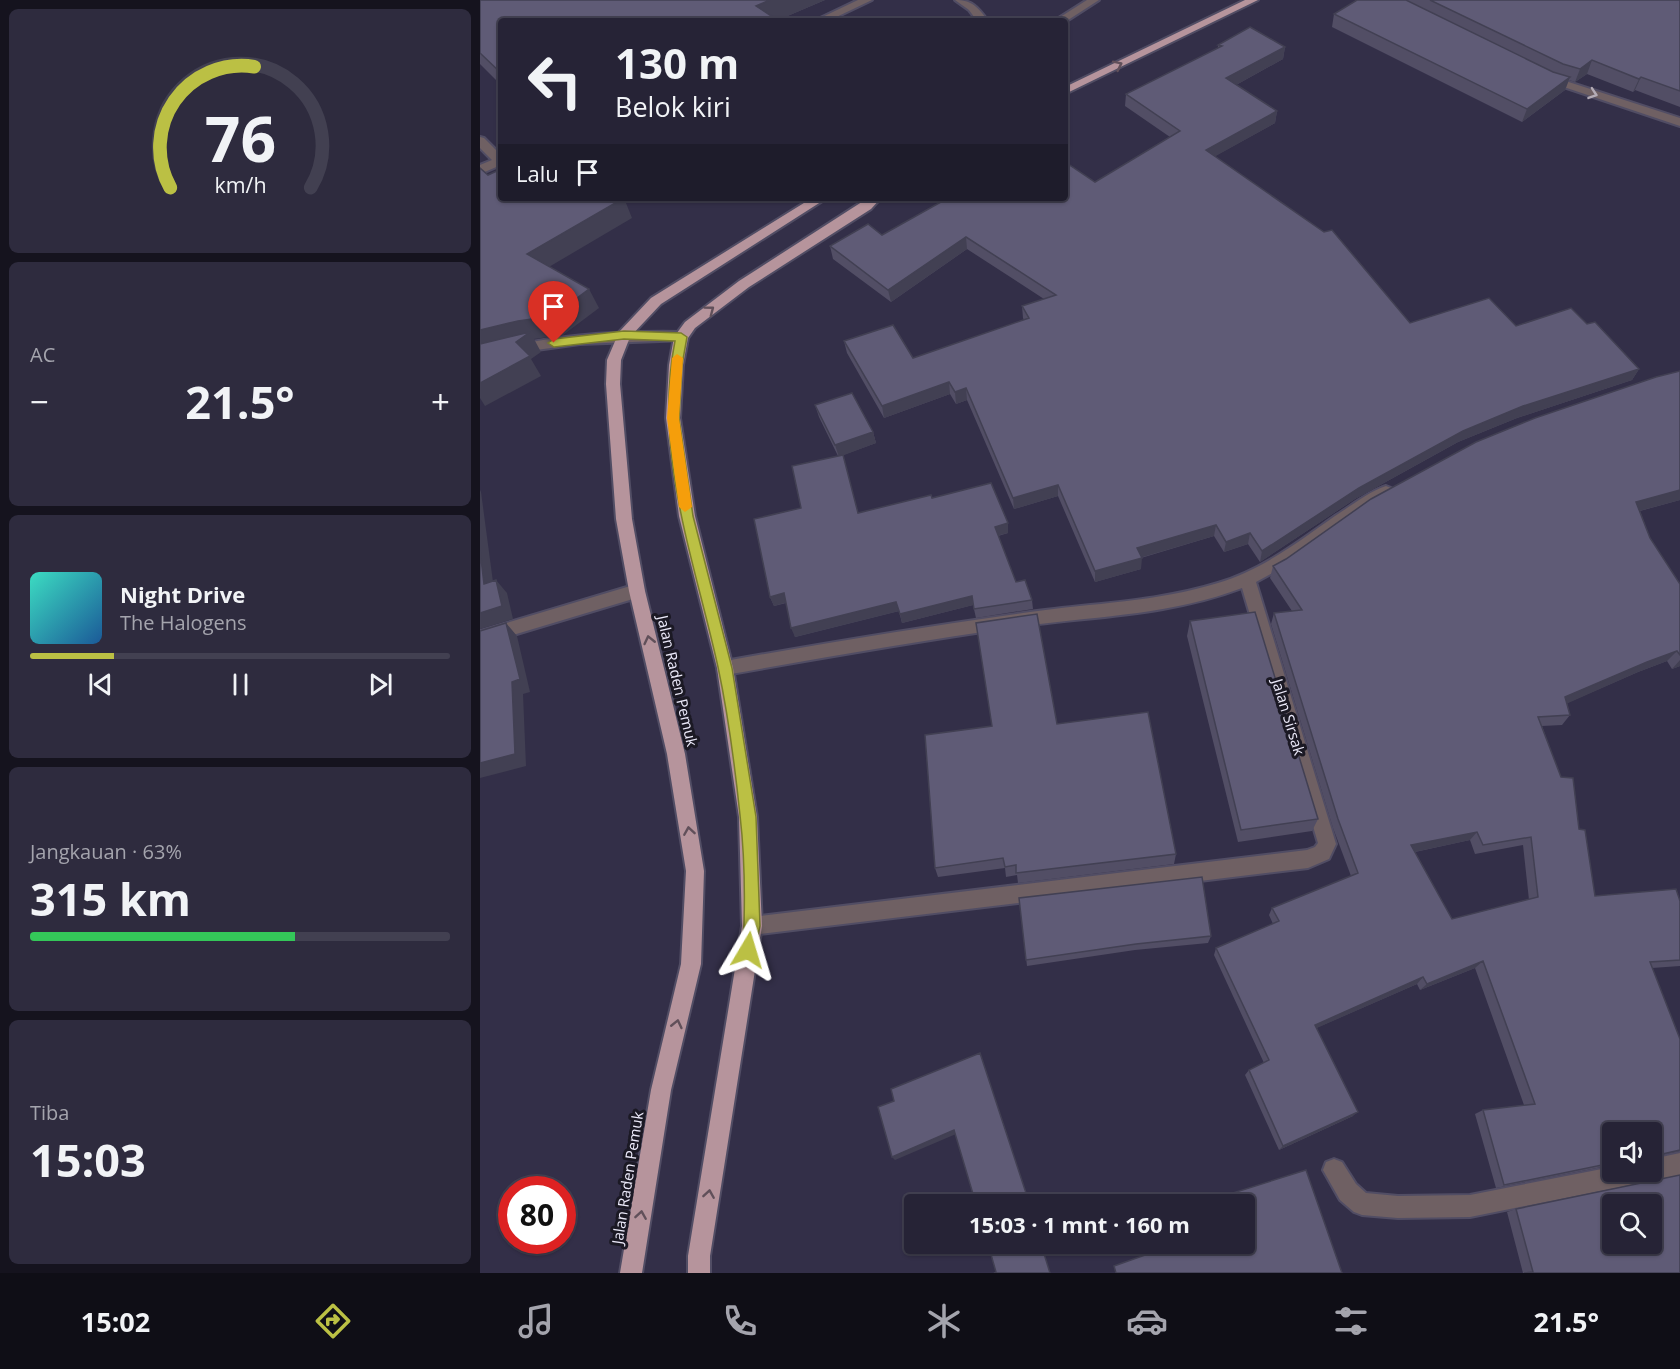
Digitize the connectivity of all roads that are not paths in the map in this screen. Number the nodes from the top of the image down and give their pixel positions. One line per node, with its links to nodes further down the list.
1 (867, 0): 5 (street)
2 (960, 0): 6 (street)
3 (1094, 0): 7 (street)
4 (1253, 0): 9 (highway, one-way to 4)
5 (826, 18)
6 (980, 18)
7 (1064, 18)
8 (1534, 71): 10 (street, one-way to 10)
9 (1068, 90)
10 (1680, 122)
11 (480, 141): 12 (street)
12 (498, 158)
13 (498, 162): 14 (street)
14 (480, 170)
15 (816, 201): 17 (highway, Jalan Raden Pemuk)
16 (872, 201): 18 (highway, one-way to 16)
17 (624, 335): 18 (street); 19 (street); 22 (highway, Jalan Raden Pemuk)
18 (681, 337): 24 (highway)
19 (480, 359)
20 (1402, 483): 21 (street)
21 (1247, 579): 24 (street); 25 (street, Jalan Sirsak)
22 (637, 591): 23 (street); 30 (highway, Jalan Raden Pemuk, one-way to 22)
23 (480, 638)
24 (725, 668): 25 (highway)
25 (752, 926): 31 (highway, one-way to 25)
26 (1680, 1164): 27 (street)
27 (1662, 1168)
28 (1334, 1170): 29 (street)
29 (1602, 1180)
30 (631, 1273)
31 (699, 1273)

